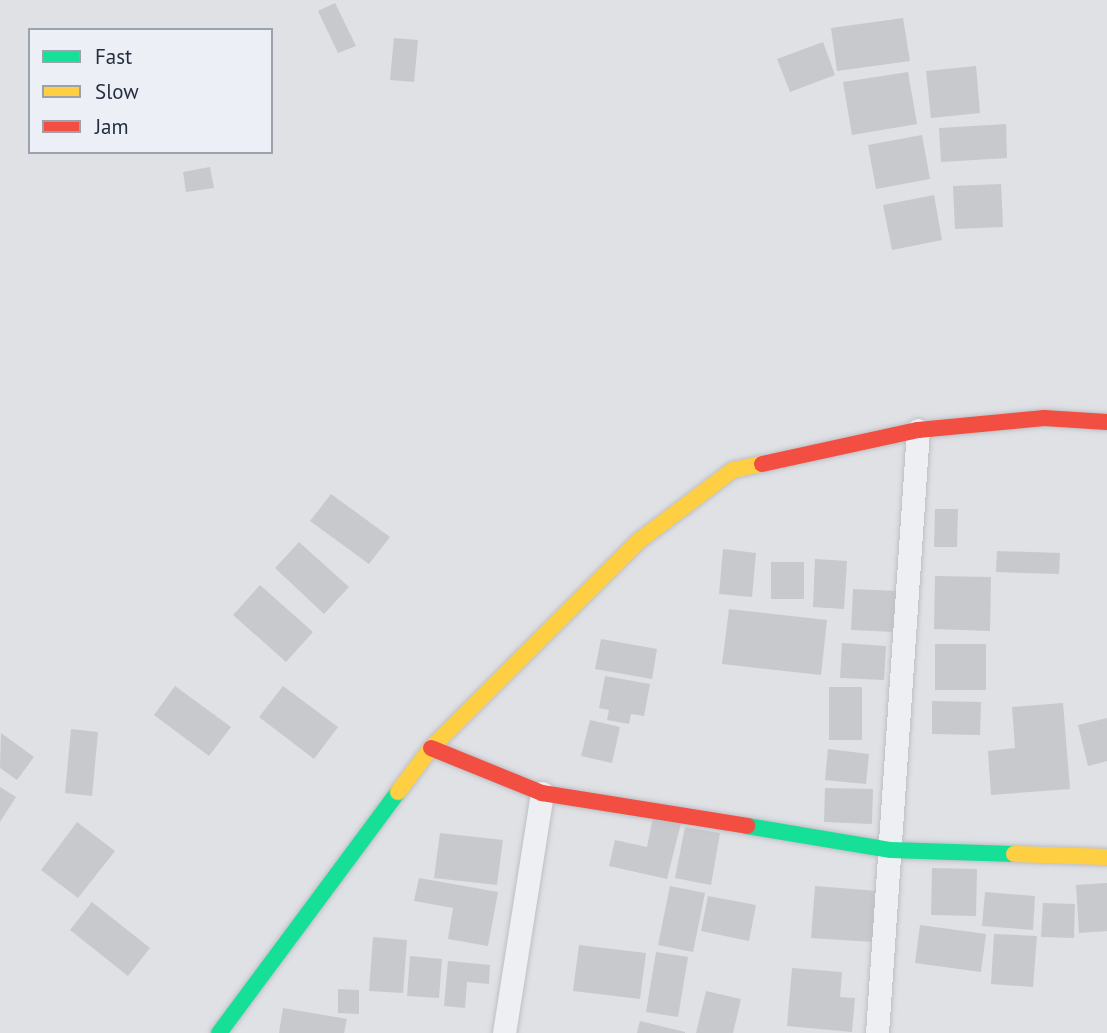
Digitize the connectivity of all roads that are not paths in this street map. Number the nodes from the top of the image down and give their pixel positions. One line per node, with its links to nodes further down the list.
1 (1107, 422): 2 (street)
2 (918, 430): 3 (street); 5 (street)
3 (431, 748): 4 (street); 7 (street)
4 (542, 793): 5 (street); 8 (street)
5 (891, 850): 6 (street); 9 (street)
6 (1107, 857)
7 (219, 1033)
8 (505, 1033)
9 (877, 1033)

